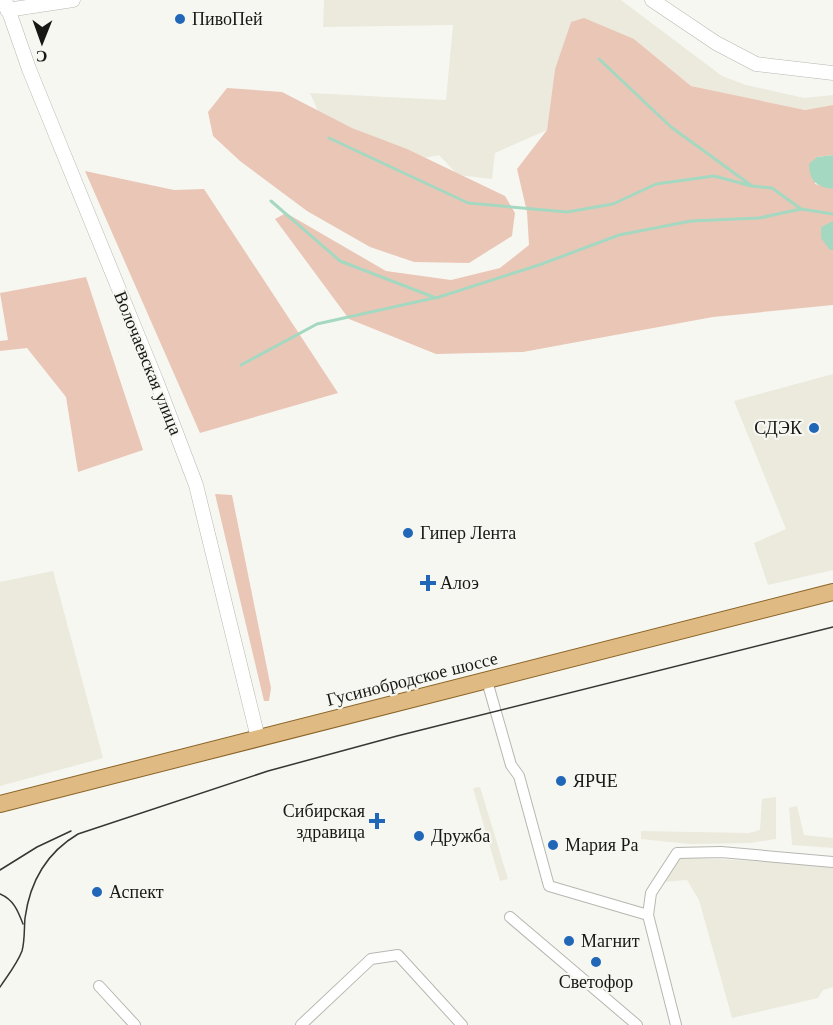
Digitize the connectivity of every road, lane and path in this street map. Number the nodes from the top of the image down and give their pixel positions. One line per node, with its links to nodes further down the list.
1 (73, 0): 3 (street)
2 (652, 0): 4 (street)
3 (4, 7): 7 (street, Волочаевская улица)
4 (833, 73)
5 (833, 592): 6 (main road, Гусинобродское шоссе)
6 (487, 681): 7 (main road, Гусинобродское шоссе); 10 (street)
7 (258, 738): 8 (main road, Гусинобродское шоссе)
8 (0, 804)
9 (833, 862): 10 (street)
10 (648, 915): 17 (street)
11 (510, 917): 16 (street)
12 (99, 986): 13 (street)
13 (135, 1025)
14 (301, 1025): 15 (street)
15 (462, 1025)
16 (637, 1025)
17 (676, 1025)

